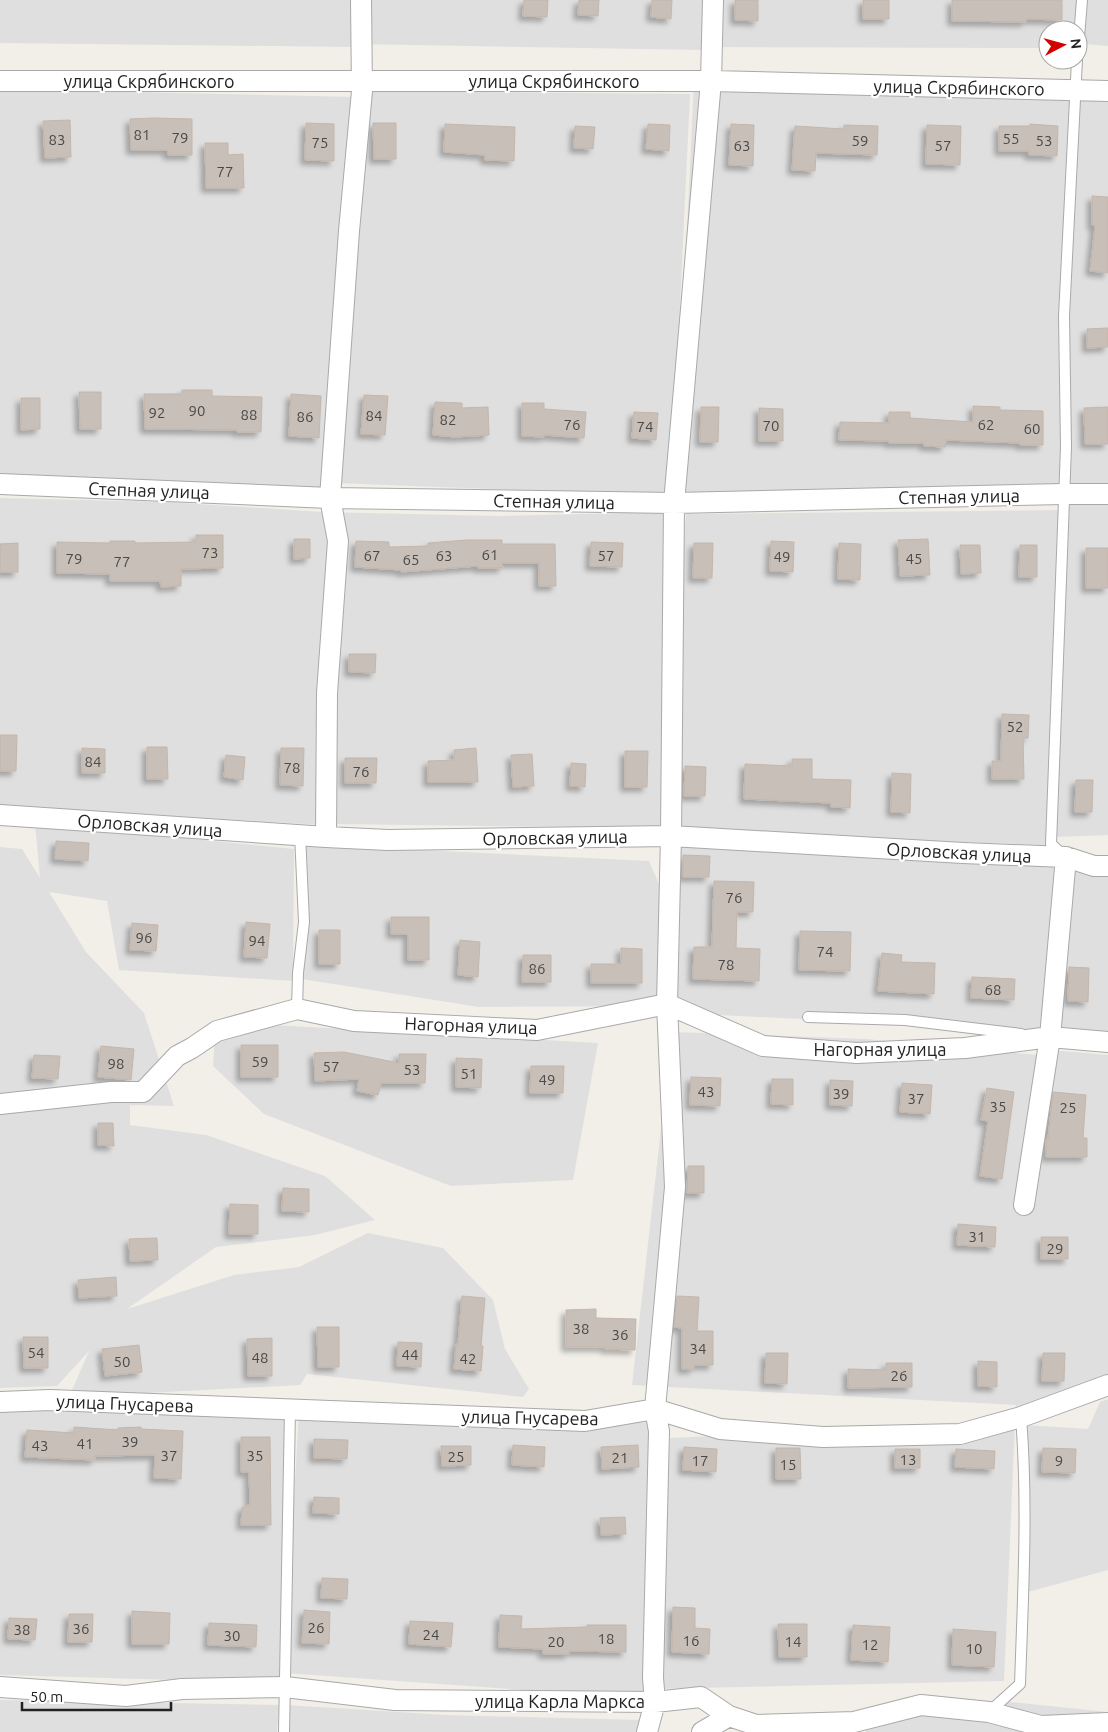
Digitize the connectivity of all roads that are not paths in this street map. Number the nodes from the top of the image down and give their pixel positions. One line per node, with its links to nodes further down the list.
1 (361, 0): 7 (street)
2 (713, 0): 8 (street)
3 (1082, 0): 4 (lane)
4 (1080, 20)
5 (1076, 70): 9 (lane)
6 (0, 81): 7 (street, улица Скрябинского)
7 (362, 81): 8 (street, улица Скрябинского); 14 (street)
8 (711, 81): 9 (street, улица Скрябинского); 15 (street)
9 (1075, 90): 10 (street, улица Скрябинского); 12 (lane)
10 (1108, 91)
11 (0, 484): 14 (street, Степная улица)
12 (1064, 494): 13 (street, Степная улица); 15 (street, Степная улица); 20 (lane)
13 (1108, 494)
14 (330, 498): 15 (street, Степная улица); 19 (street)
15 (674, 503): 18 (street)
16 (0, 815): 17 (street, Орловская улица)
17 (300, 834): 19 (street, Орловская улица); 23 (lane)
18 (671, 836): 19 (street, Орловская улица); 20 (street, Орловская улица); 22 (street)
19 (326, 837)
20 (1066, 857): 21 (street, Орловская улица); 25 (street)
21 (1108, 866)
22 (667, 1004): 23 (street, Нагорная улица); 25 (street, Нагорная улица); 31 (street)
23 (297, 1008): 27 (street, Нагорная улица)
24 (808, 1017): 25 (lane)
25 (1050, 1037): 26 (street, Нагорная улица); 28 (street)
26 (1108, 1042)
27 (0, 1104)
28 (1024, 1205)
29 (1108, 1385): 33 (street, улица Гнусарева)
30 (0, 1402): 32 (street, улица Гнусарева)
31 (655, 1409): 32 (street, улица Гнусарева); 33 (street, улица Гнусарева); 36 (street)
32 (290, 1410): 35 (lane)
33 (1020, 1417): 37 (lane)
34 (0, 1687): 35 (street, улица Карла Маркса)
35 (285, 1687): 36 (street, улица Карла Маркса); 41 (lane)
36 (655, 1702): 38 (street, улица Карла Маркса); 42 (street)
37 (989, 1712): 39 (street, улица Карла Маркса); 40 (street, улица Карла Маркса)
38 (729, 1716): 40 (street, улица Карла Маркса); 43 (street)
39 (1108, 1723)
40 (854, 1727)
41 (284, 1732)
42 (648, 1732)
43 (702, 1732)

